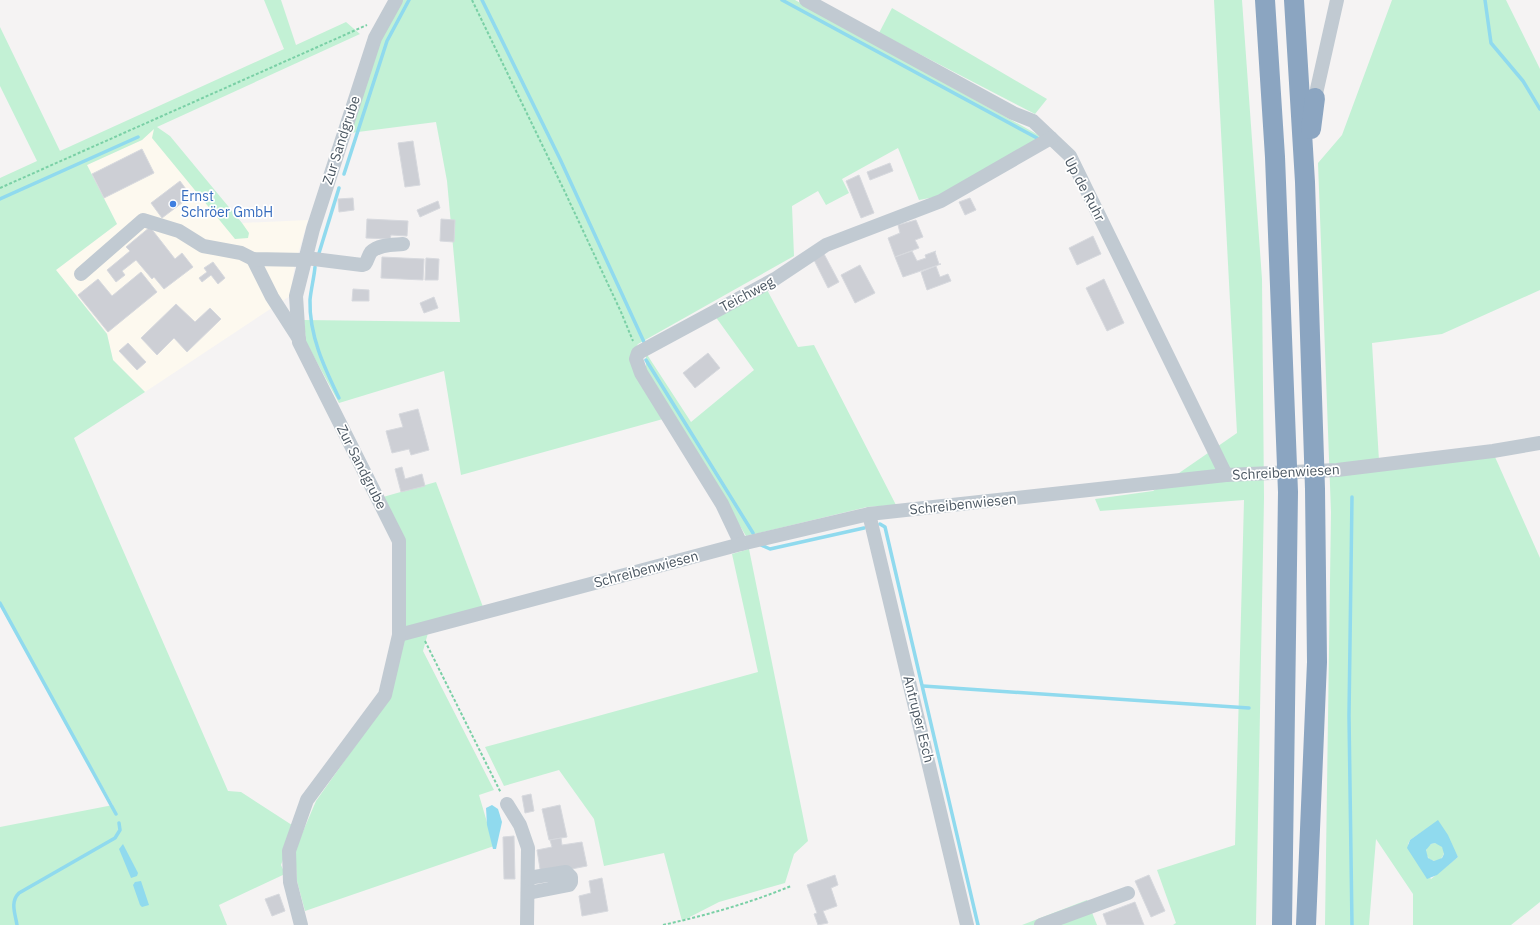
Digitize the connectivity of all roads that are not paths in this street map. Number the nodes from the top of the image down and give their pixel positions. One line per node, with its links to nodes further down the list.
1 (396, 0): 11 (street, Zur Sandgrube)
2 (806, 0): 7 (street, Up de Ruhr)
3 (1265, 0): 29 (highway)
4 (1294, 0): 8 (highway)
5 (1337, 0): 6 (street)
6 (1315, 98): 8 (highway)
7 (1051, 138): 17 (street, Up de Ruhr); 19 (street, Teichweg)
8 (1305, 182): 30 (highway)
9 (403, 244): 11 (street)
10 (253, 259): 11 (street); 12 (street); 14 (street)
11 (306, 259): 13 (street, Zur Sandgrube)
12 (81, 274)
13 (297, 300): 14 (street); 15 (street, Zur Sandgrube)
14 (278, 307): 15 (street)
15 (299, 339): 20 (street, Zur Sandgrube)
16 (1540, 443): 17 (street, Schreibenwiesen)
17 (1226, 475): 18 (street, Schreibenwiesen)
18 (869, 514): 19 (street, Schreibenwiesen); 27 (street, Antruper Esch)
19 (741, 544): 20 (street, Schreibenwiesen)
20 (399, 635): 25 (street, Zur Sandgrube)
21 (507, 804): 22 (street)
22 (528, 878): 24 (street); 24 (street)
23 (1128, 893): 28 (street)
24 (528, 894): 26 (street)
25 (301, 925)
26 (528, 925)
27 (967, 925)
28 (1041, 925)
29 (1282, 925)
30 (1306, 925)

